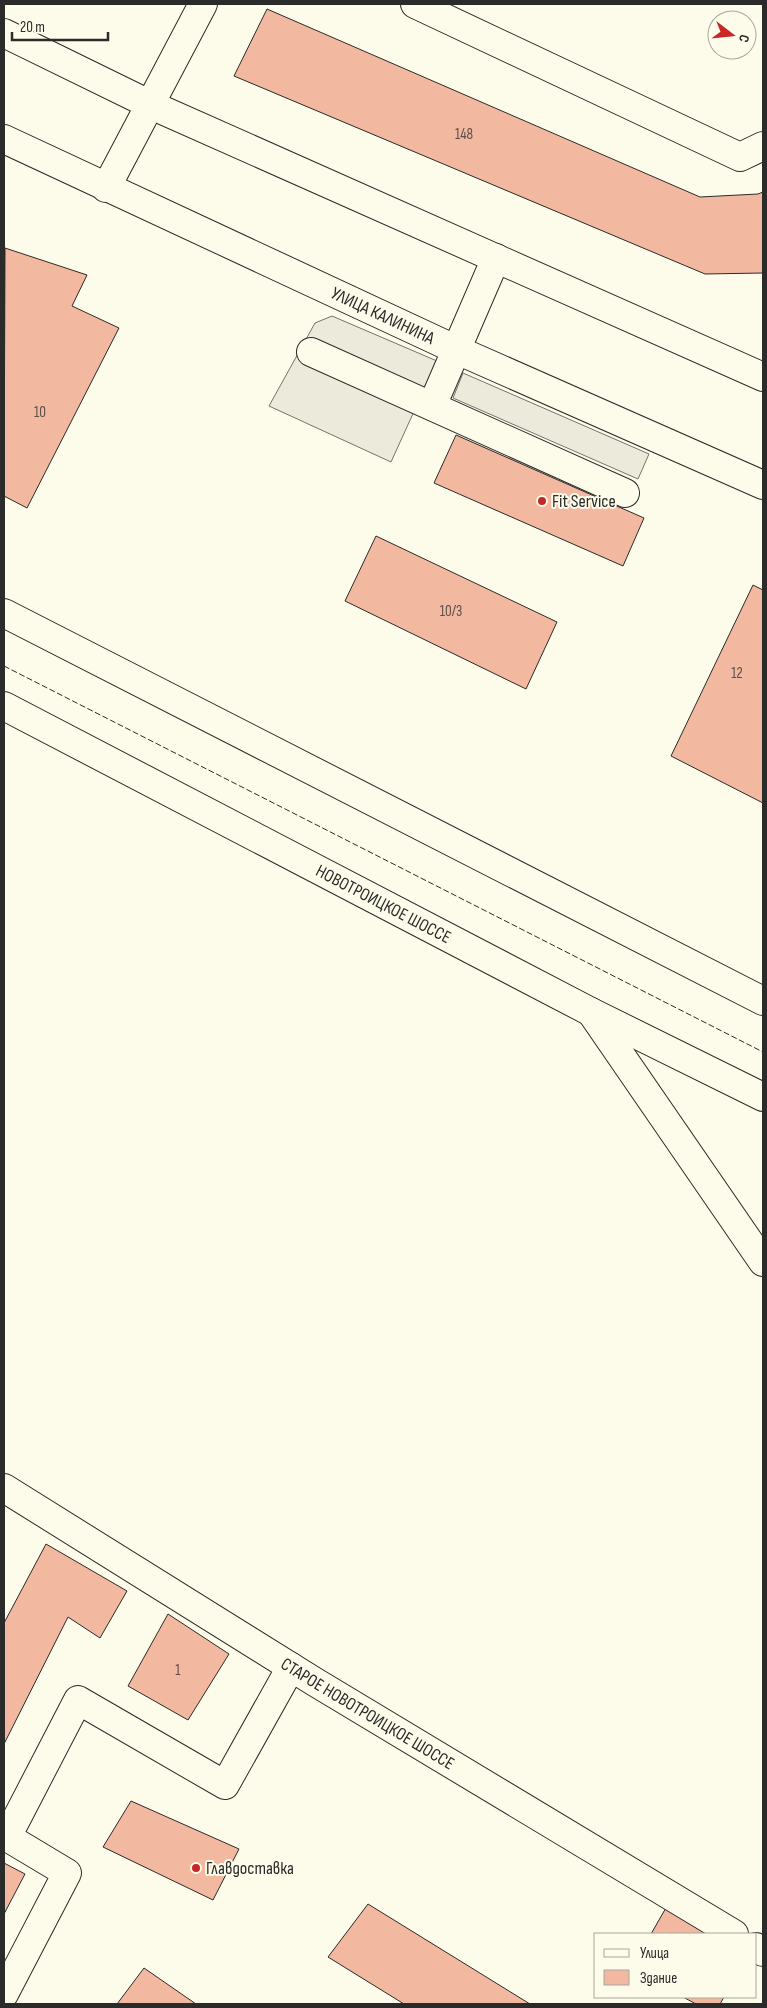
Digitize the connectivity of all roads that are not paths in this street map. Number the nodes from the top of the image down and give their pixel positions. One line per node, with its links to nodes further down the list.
1 (203, 4): 4 (street)
2 (415, 4): 6 (street)
3 (4, 33): 4 (street)
4 (152, 105): 7 (street); 8 (street)
5 (4, 139): 7 (street, УЛИЦА КАЛИНИНА)
6 (763, 146)
7 (106, 188): 9 (street, УЛИЦА КАЛИНИНА)
8 (496, 258): 9 (street); 11 (street)
9 (457, 350): 12 (street); 13 (street, УЛИЦА КАЛИНИНА)
10 (311, 352): 12 (street)
11 (763, 377)
12 (432, 406): 14 (street)
13 (763, 485)
14 (625, 493)
15 (4, 613): 17 (street)
16 (4, 706): 18 (street, НОВОТРОИЦКОЕ ШОССЕ)
17 (763, 1001)
18 (590, 1012): 19 (street, НОВОТРОИЦКОЕ ШОССЕ); 20 (street)
19 (763, 1097)
20 (763, 1262)
21 (4, 1488): 22 (street, СТАРОЕ НОВОТРОИЦКОЕ ШОССЕ)
22 (291, 1667): 23 (street, СТАРОЕ НОВОТРОИЦКОЕ ШОССЕ); 24 (street)
23 (732, 1933)
24 (4, 1994)

